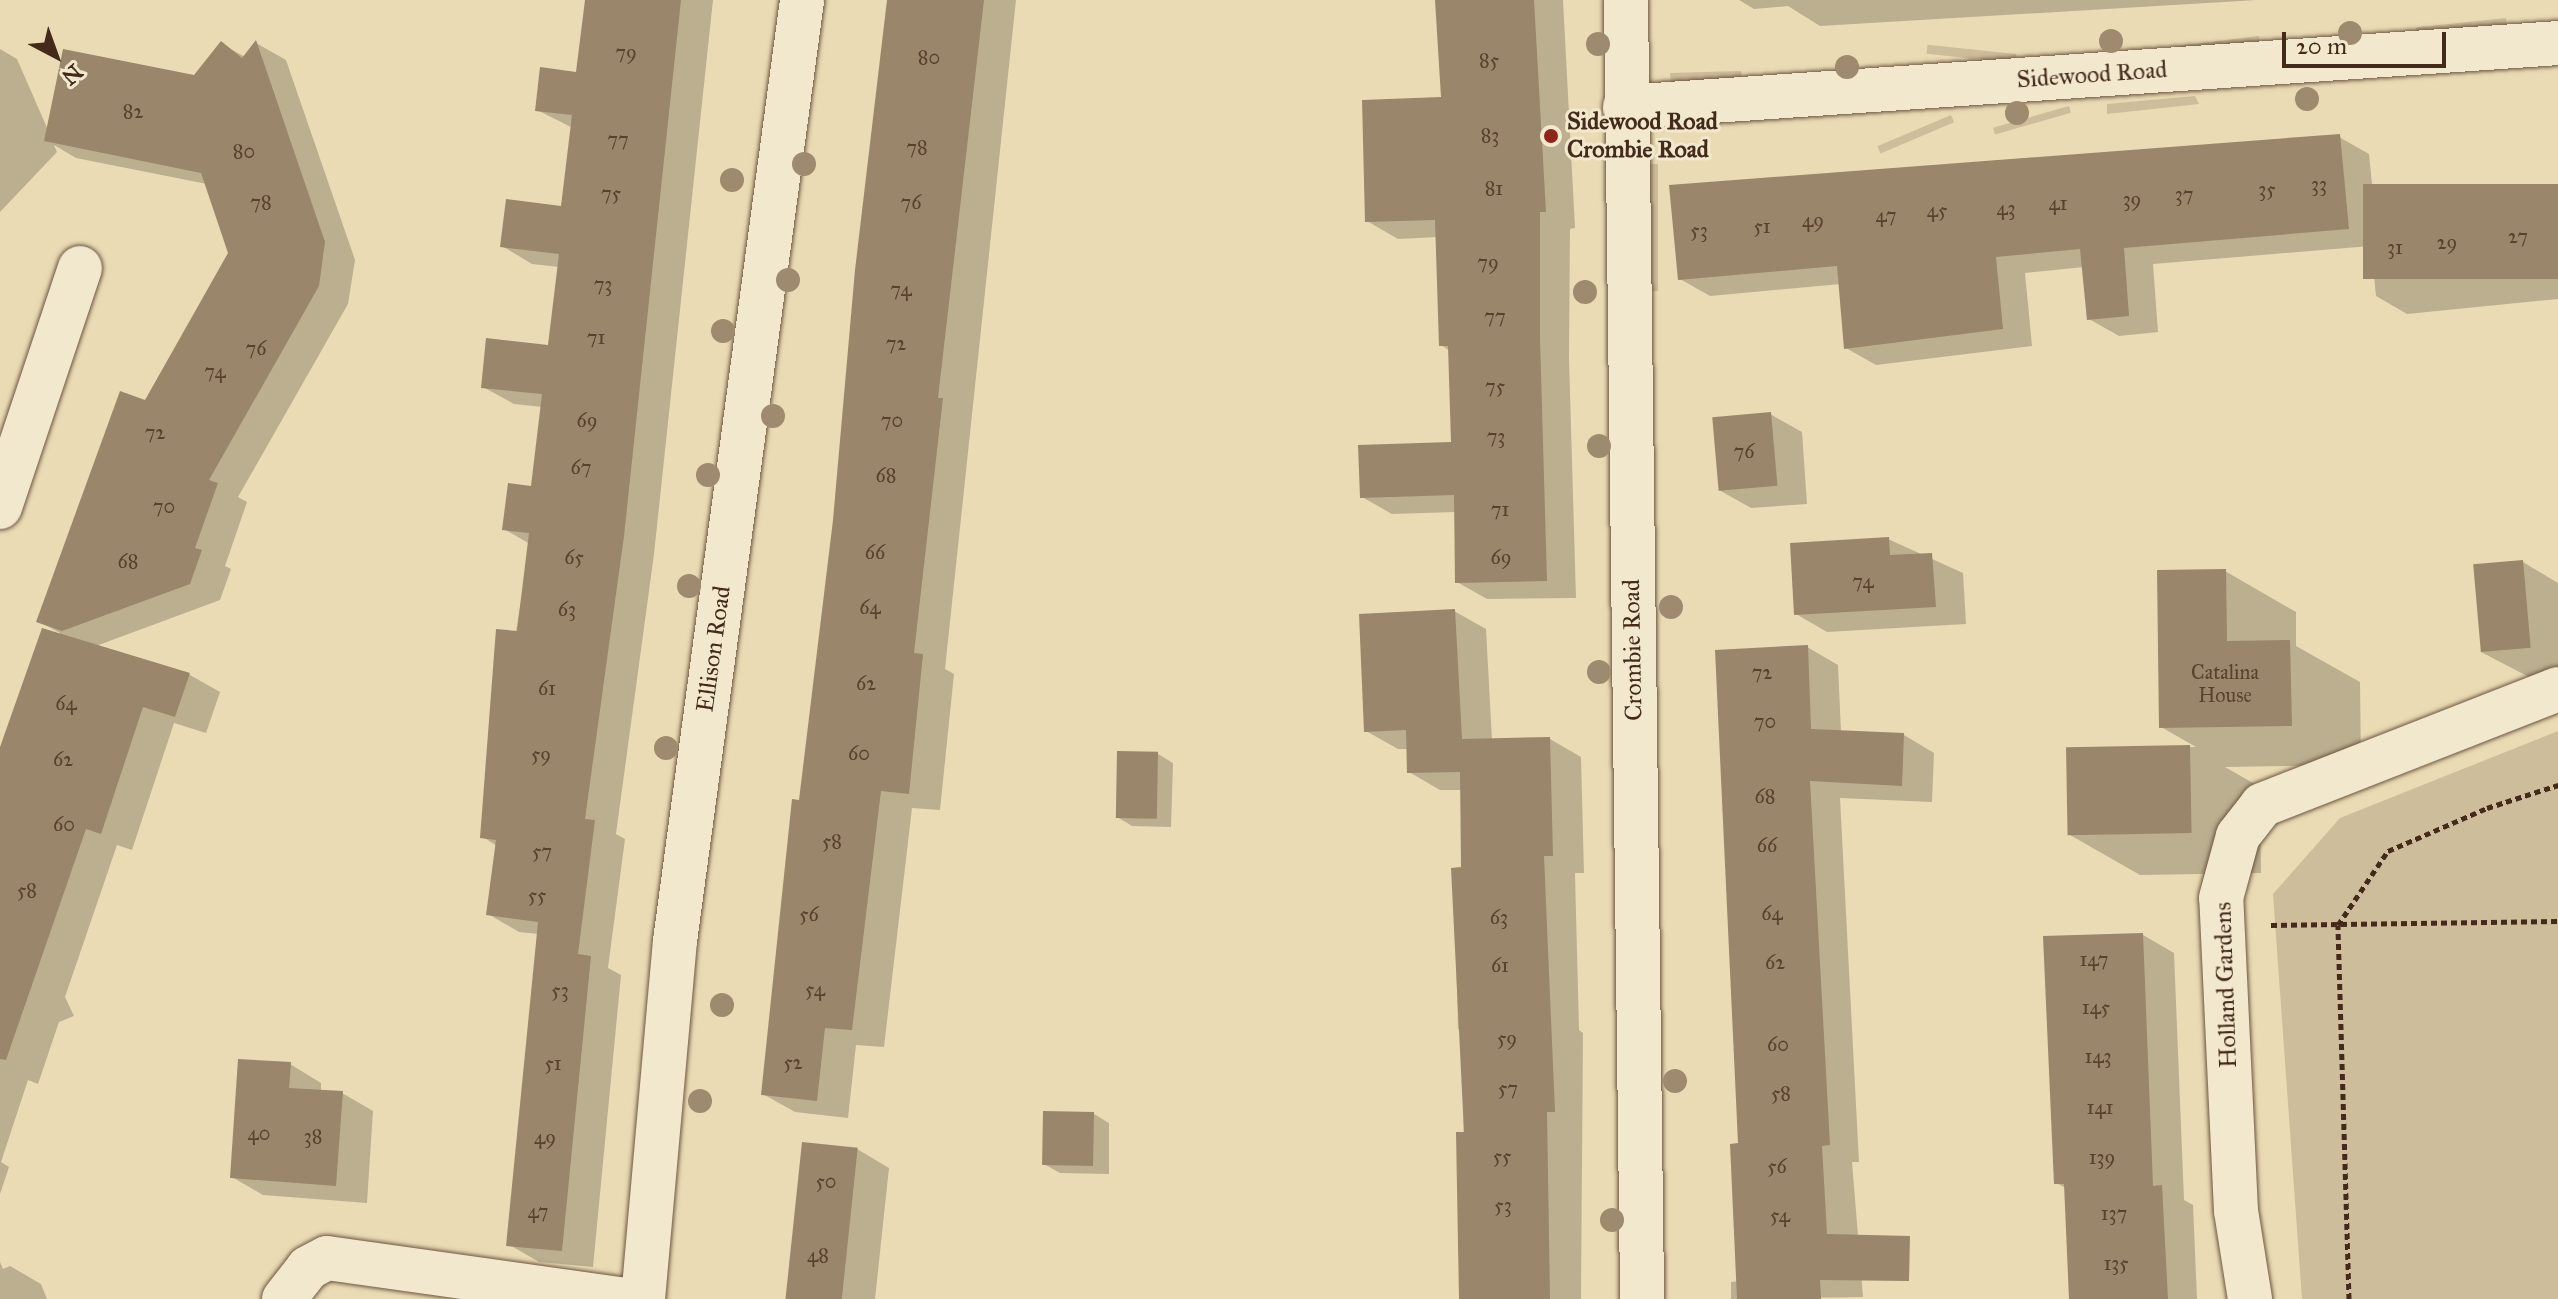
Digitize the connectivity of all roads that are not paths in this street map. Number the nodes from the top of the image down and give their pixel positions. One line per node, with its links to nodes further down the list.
1 (802, 0): 10 (street, Ellison Road)
2 (1626, 0): 4 (street, Crombie Road)
3 (2558, 43): 4 (street, Sidewood Road)
4 (1625, 107): 11 (street, Crombie Road)
5 (80, 268): 6 (street)
6 (0, 507)
7 (2558, 689): 12 (street, Holland Gardens)
8 (284, 1299): 9 (street)
9 (619, 1299)
10 (643, 1299)
11 (1642, 1299)
12 (2250, 1299)

